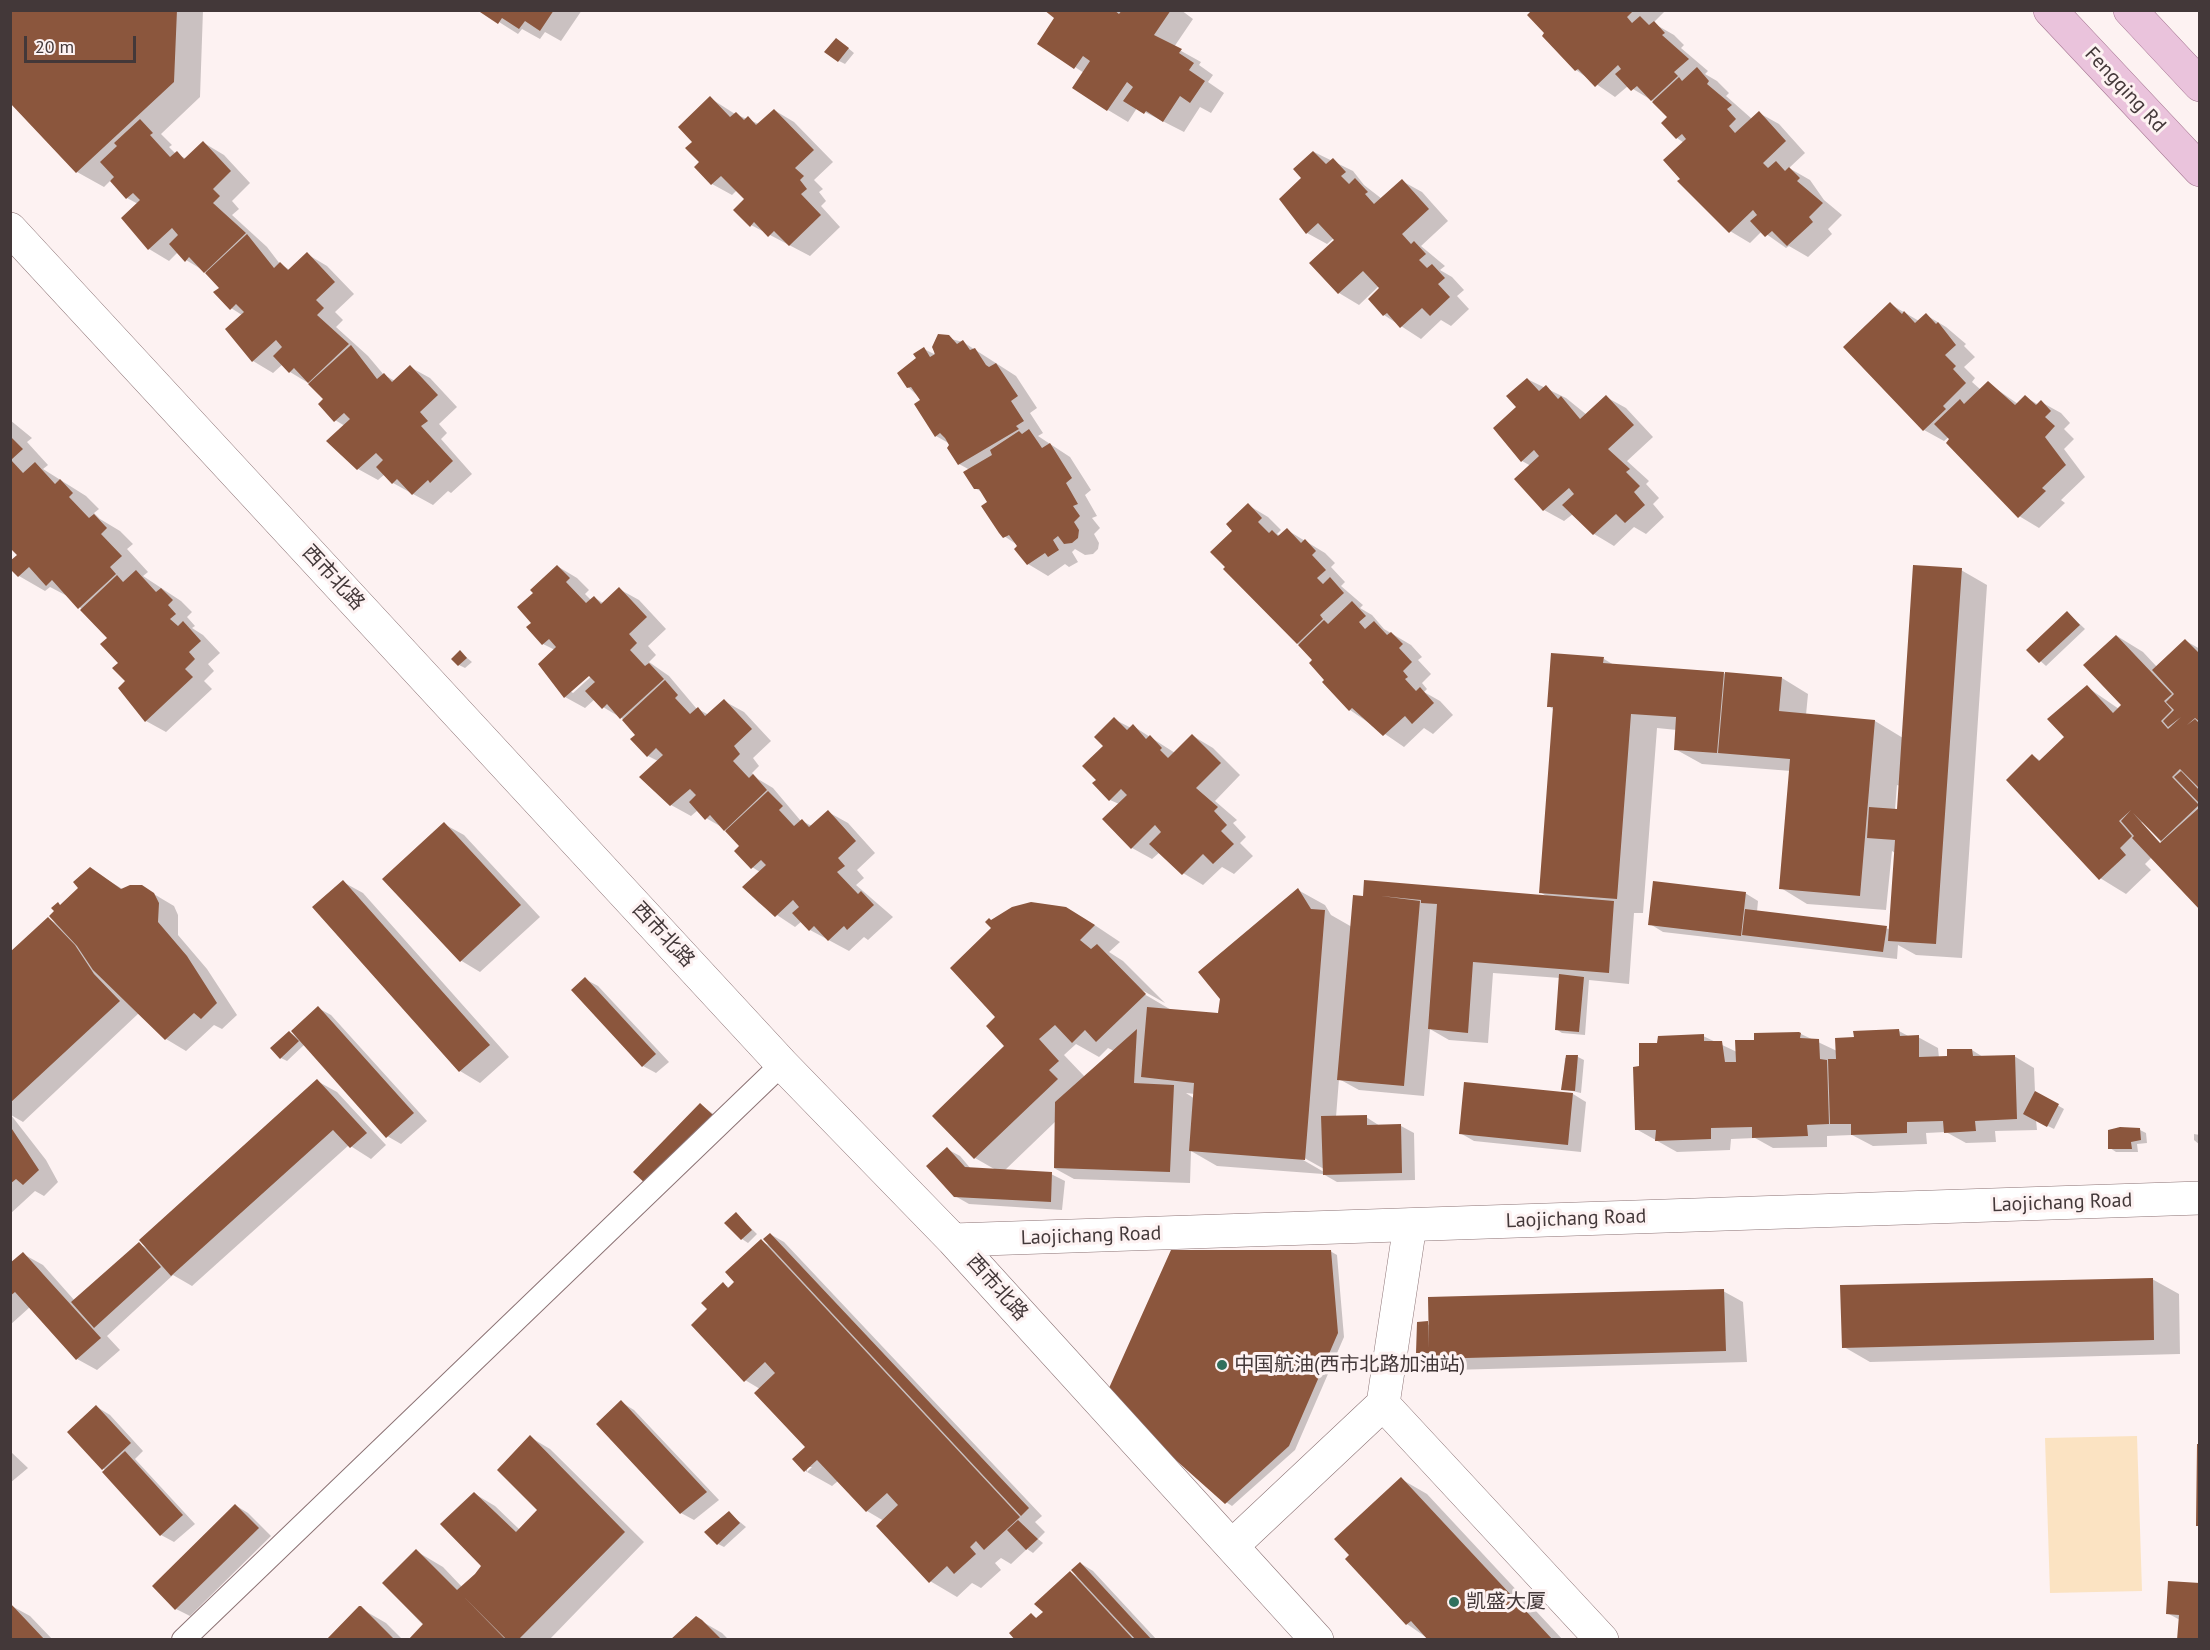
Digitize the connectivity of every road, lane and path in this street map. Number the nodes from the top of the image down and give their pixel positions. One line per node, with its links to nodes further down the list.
1 (2050, 10): 4 (main road, Fengqing Rd)
2 (2130, 10): 3 (main road)
3 (2199, 85)
4 (2199, 170)
5 (10, 229): 6 (street, 西市北路)
6 (782, 1064): 9 (street, 西市北路); 12 (lane)
7 (2199, 1198): 8 (street, Laojichang Road)
8 (1410, 1225): 9 (street, Laojichang Road); 10 (street)
9 (953, 1240): 11 (street, 西市北路)
10 (1383, 1404): 11 (street); 14 (street)
11 (1232, 1546): 13 (street, 西市北路)
12 (183, 1640)
13 (1317, 1640)
14 (1602, 1640)

